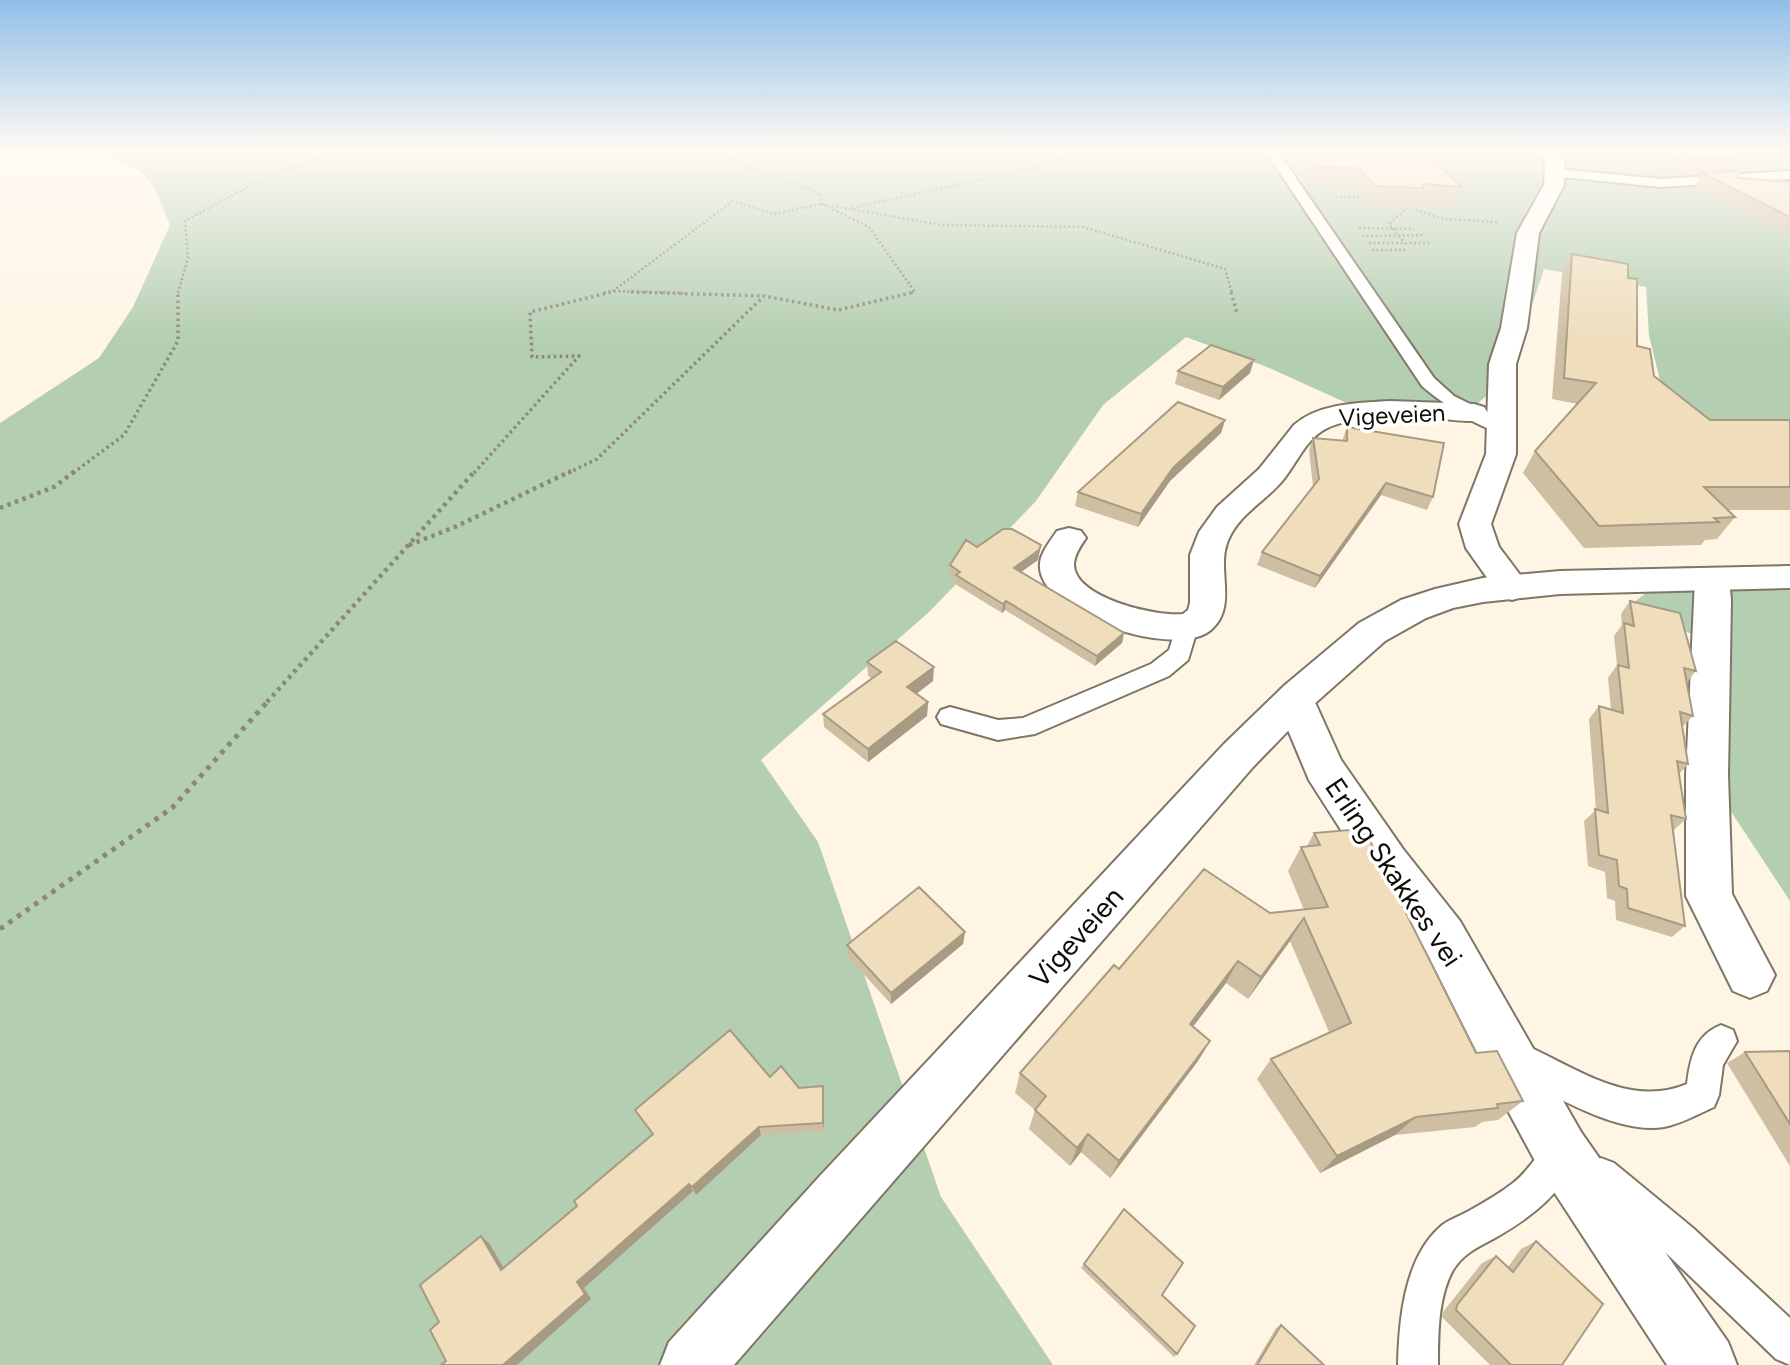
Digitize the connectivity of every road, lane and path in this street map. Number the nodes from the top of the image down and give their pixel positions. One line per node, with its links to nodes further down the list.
1 (193, 216): 28 (path)
2 (713, 216): 23 (path)
3 (845, 216): 24 (path)
4 (887, 216): 25 (path)
5 (1315, 216): 26 (lane, Vigeveien)
6 (1399, 216): 12 (path)
7 (1433, 216): 9 (path)
8 (1537, 216): 9 (street)
9 (1530, 226): 27 (street)
10 (1354, 228): 11 (path)
11 (1373, 228): 12 (path); 17 (path)
12 (1392, 229): 13 (path); 14 (path)
13 (1414, 229)
14 (1398, 235): 15 (path); 17 (path); 21 (path)
15 (1424, 235)
16 (1358, 236): 17 (path)
17 (1378, 236): 19 (path)
18 (1365, 243): 19 (path)
19 (1385, 243): 21 (path); 22 (path)
20 (1431, 243): 21 (path)
21 (1405, 244)
22 (1391, 250)
23 (613, 291): 24 (path); 30 (path)
24 (764, 296): 30 (path)
25 (1237, 313)
26 (1474, 413): 27 (lane, Vigeveien); 34 (street, Vigeveien)
27 (1503, 428): 33 (street)
28 (0, 508)
29 (1069, 538): 34 (street)
30 (408, 545): 37 (path)
31 (1790, 577): 32 (street, Vigeveien)
32 (1712, 579): 33 (street, Vigeveien); 38 (street)
33 (1512, 588): 35 (street, Vigeveien)
34 (1186, 626): 36 (lane, Vigeveien)
35 (1295, 699): 40 (street, Erling Skakkes vei); 43 (street, Vigeveien)
36 (950, 717)
37 (0, 929)
38 (1750, 975)
39 (1721, 1041): 40 (lane)
40 (1504, 1052): 41 (street, Erling Skakkes vei)
41 (1562, 1152): 42 (lane); 44 (lane); 45 (street, Erling Skakkes vei)
42 (1790, 1345)
43 (692, 1365)
44 (1418, 1365)
45 (1705, 1365)

